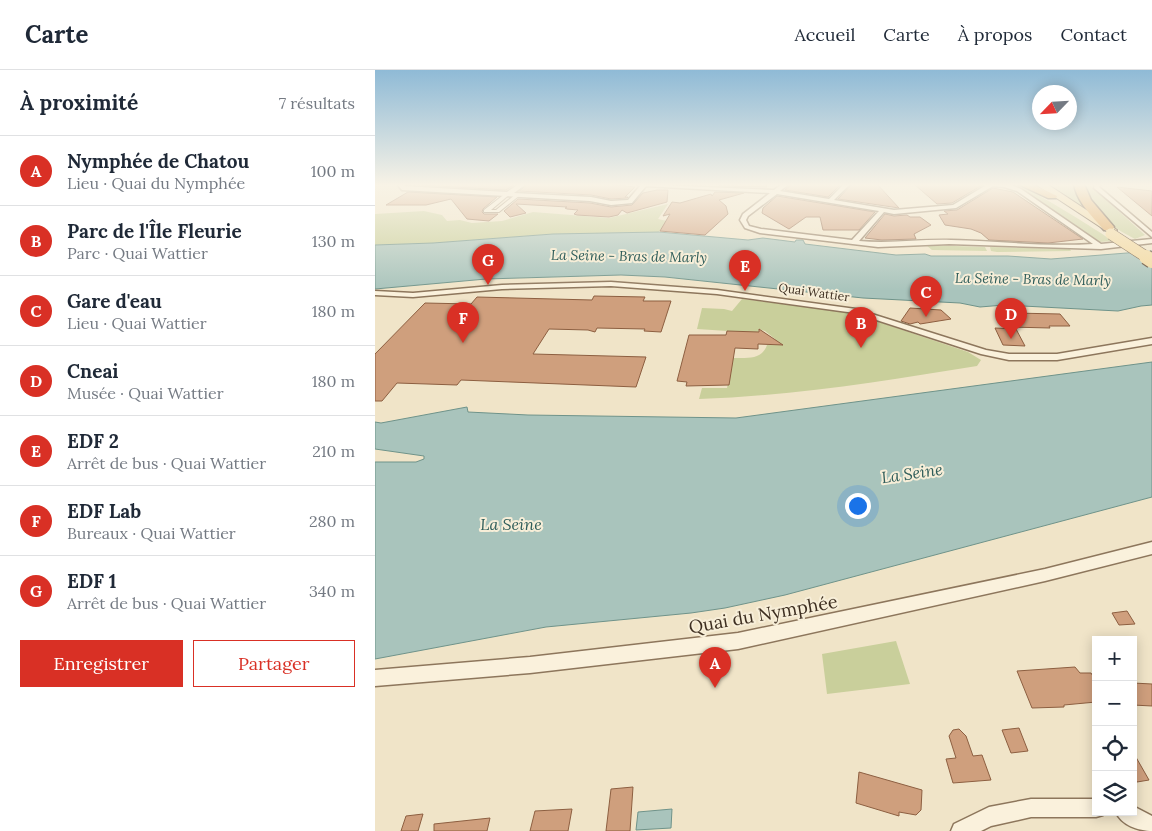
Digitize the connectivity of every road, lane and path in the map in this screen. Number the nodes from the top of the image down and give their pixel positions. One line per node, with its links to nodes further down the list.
1 (743, 220): 11 (street)
2 (874, 220): 11 (street)
3 (1062, 220): 12 (street)
4 (1092, 220): 8 (main road)
5 (1094, 220): 8 (main road)
6 (1102, 220): 8 (highway)
7 (1134, 220): 9 (street)
8 (1112, 231): 13 (main road); 14 (main road, bridge)
9 (1152, 235)
10 (1152, 241): 12 (street)
11 (853, 243): 12 (street)
12 (1100, 246)
13 (1152, 255)
14 (1152, 261)
15 (375, 293): 16 (street, Quai Wattier)
16 (1152, 341)
17 (1152, 548): 18 (street, Quai du Nymphée)
18 (375, 678)
19 (1092, 808): 22 (street)
20 (1133, 816): 21 (street)
21 (1152, 826)
22 (961, 831)

